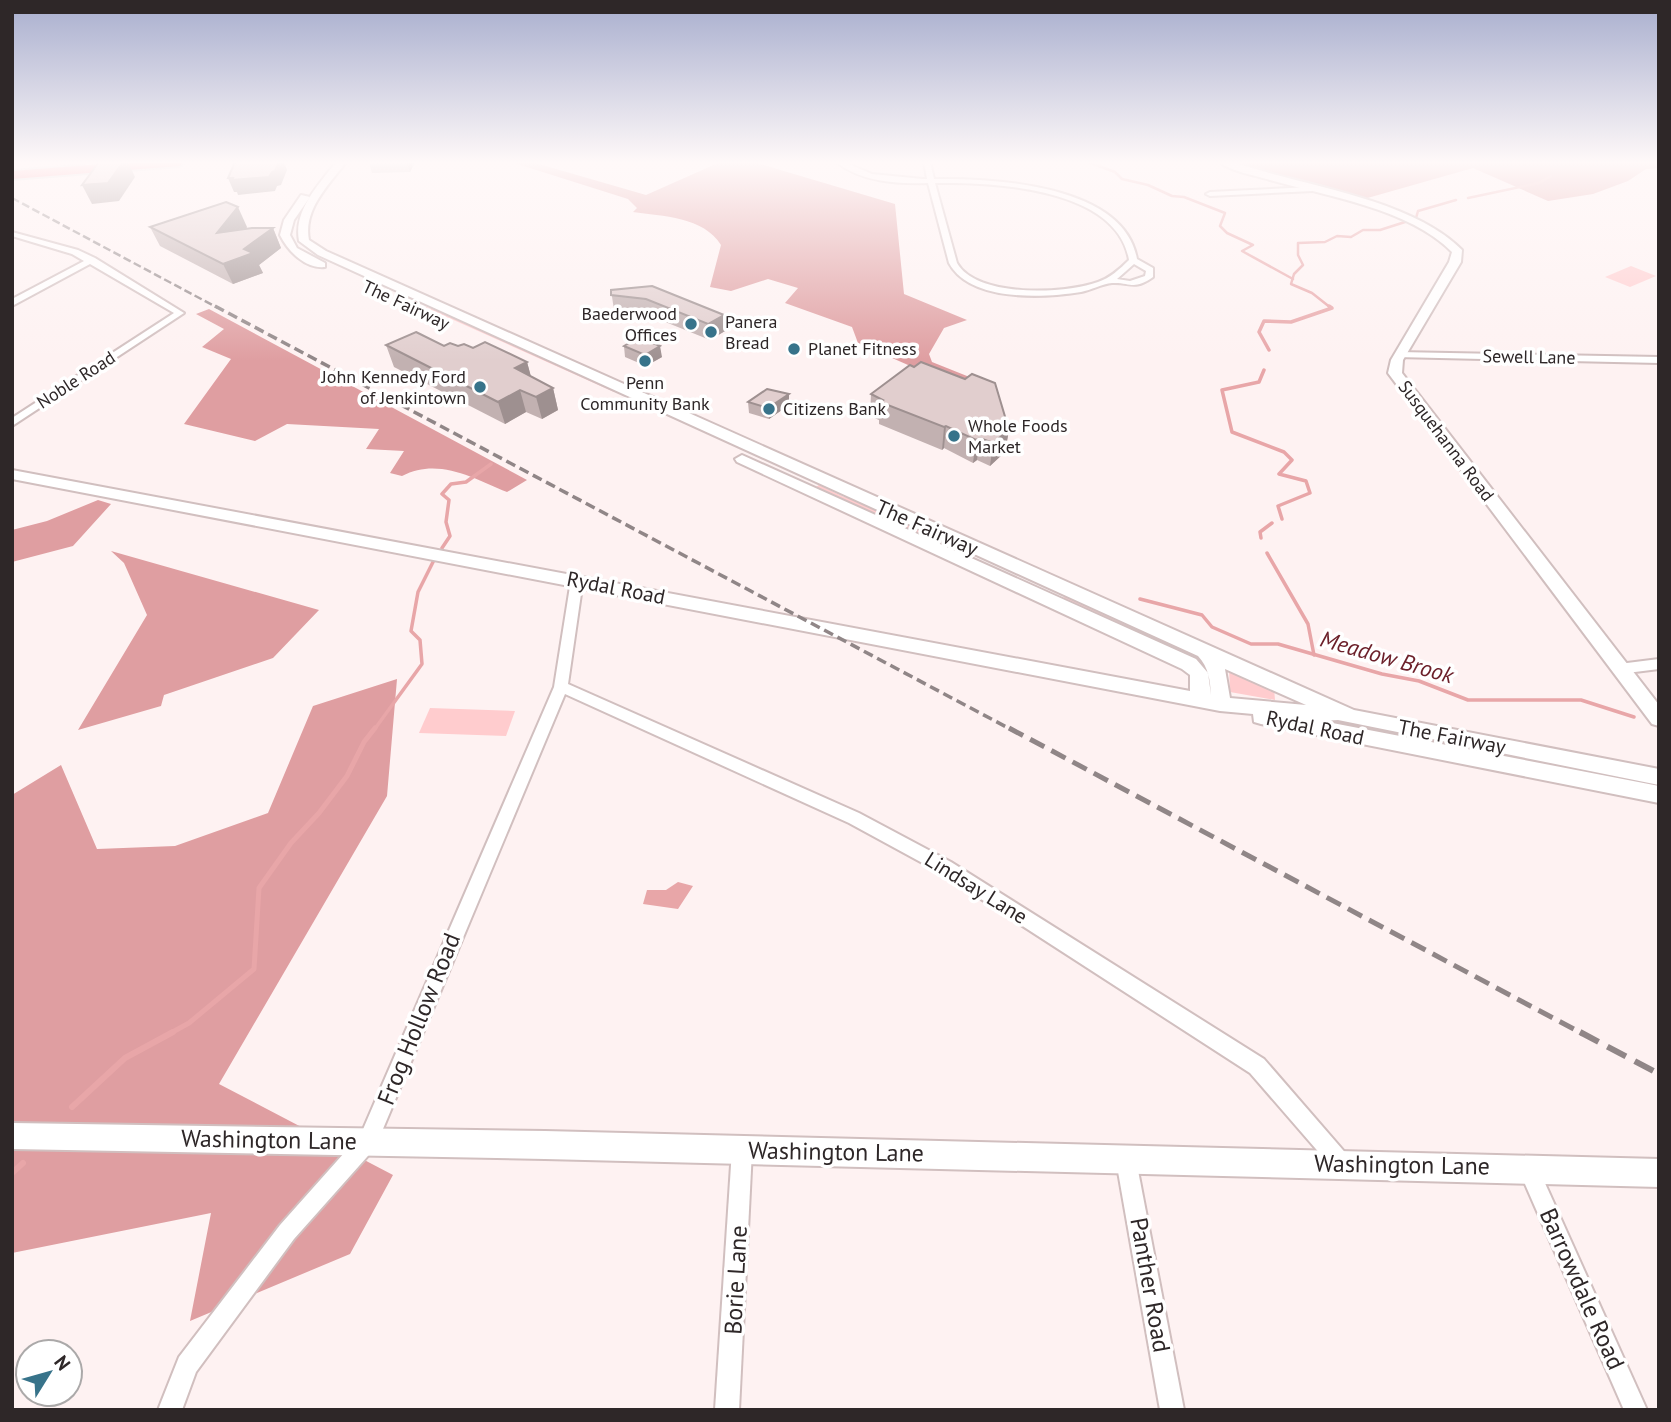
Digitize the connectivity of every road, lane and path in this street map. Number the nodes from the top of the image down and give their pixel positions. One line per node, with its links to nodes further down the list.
1 (286, 228): 10 (main road, The Fairway)
2 (302, 228): 9 (main road, The Fairway)
3 (944, 228): 11 (street)
4 (1118, 228): 8 (street)
5 (1427, 228): 13 (main road, Susquehanna Road)
6 (12, 234): 7 (street)
7 (92, 260): 12 (street); 15 (street, Noble Road)
8 (1133, 260): 11 (street); 11 (street)
9 (341, 262): 10 (main road); 20 (main road, The Fairway)
10 (327, 268): 16 (main road, The Fairway)
11 (1108, 280)
12 (12, 303)
13 (1399, 355): 14 (street, Sewell Lane); 23 (main road, Susquehanna Road)
14 (1659, 360)
15 (12, 423)
16 (684, 433)
17 (727, 452): 20 (main road, The Fairway)
18 (12, 474): 19 (main road, Rydal Road)
19 (578, 580): 24 (street, Frog Hollow Road); 25 (main road, Rydal Road)
20 (1048, 591): 21 (main road, The Fairway); 25 (main road, The Fairway)
21 (1205, 651): 26 (main road); 27 (main road, The Fairway)
22 (1659, 664): 23 (street)
23 (1619, 669): 28 (main road, Susquehanna Road)
24 (561, 687): 32 (street, Frog Hollow Road); 35 (street, Lindsay Lane)
25 (1199, 700): 26 (main road, Rydal Road)
26 (1220, 704): 27 (main road, Rydal Road); 30 (main road, Rydal Road)
27 (1350, 718): 29 (main road, The Fairway)
28 (1658, 718)
29 (1659, 776)
30 (1659, 795)
31 (12, 1136): 32 (main road, Washington Lane)
32 (368, 1141): 33 (main road, Washington Lane); 38 (street, Frog Hollow Road)
33 (743, 1150): 34 (main road, Washington Lane); 39 (street, Borie Lane)
34 (1126, 1160): 35 (main road, Washington Lane); 40 (street, Panther Road)
35 (1342, 1164): 36 (main road, Washington Lane)
36 (1528, 1168): 37 (main road, Washington Lane); 41 (street, Barrowdale Road)
37 (1659, 1173)
38 (170, 1410)
39 (727, 1410)
40 (1172, 1410)
41 (1636, 1410)

